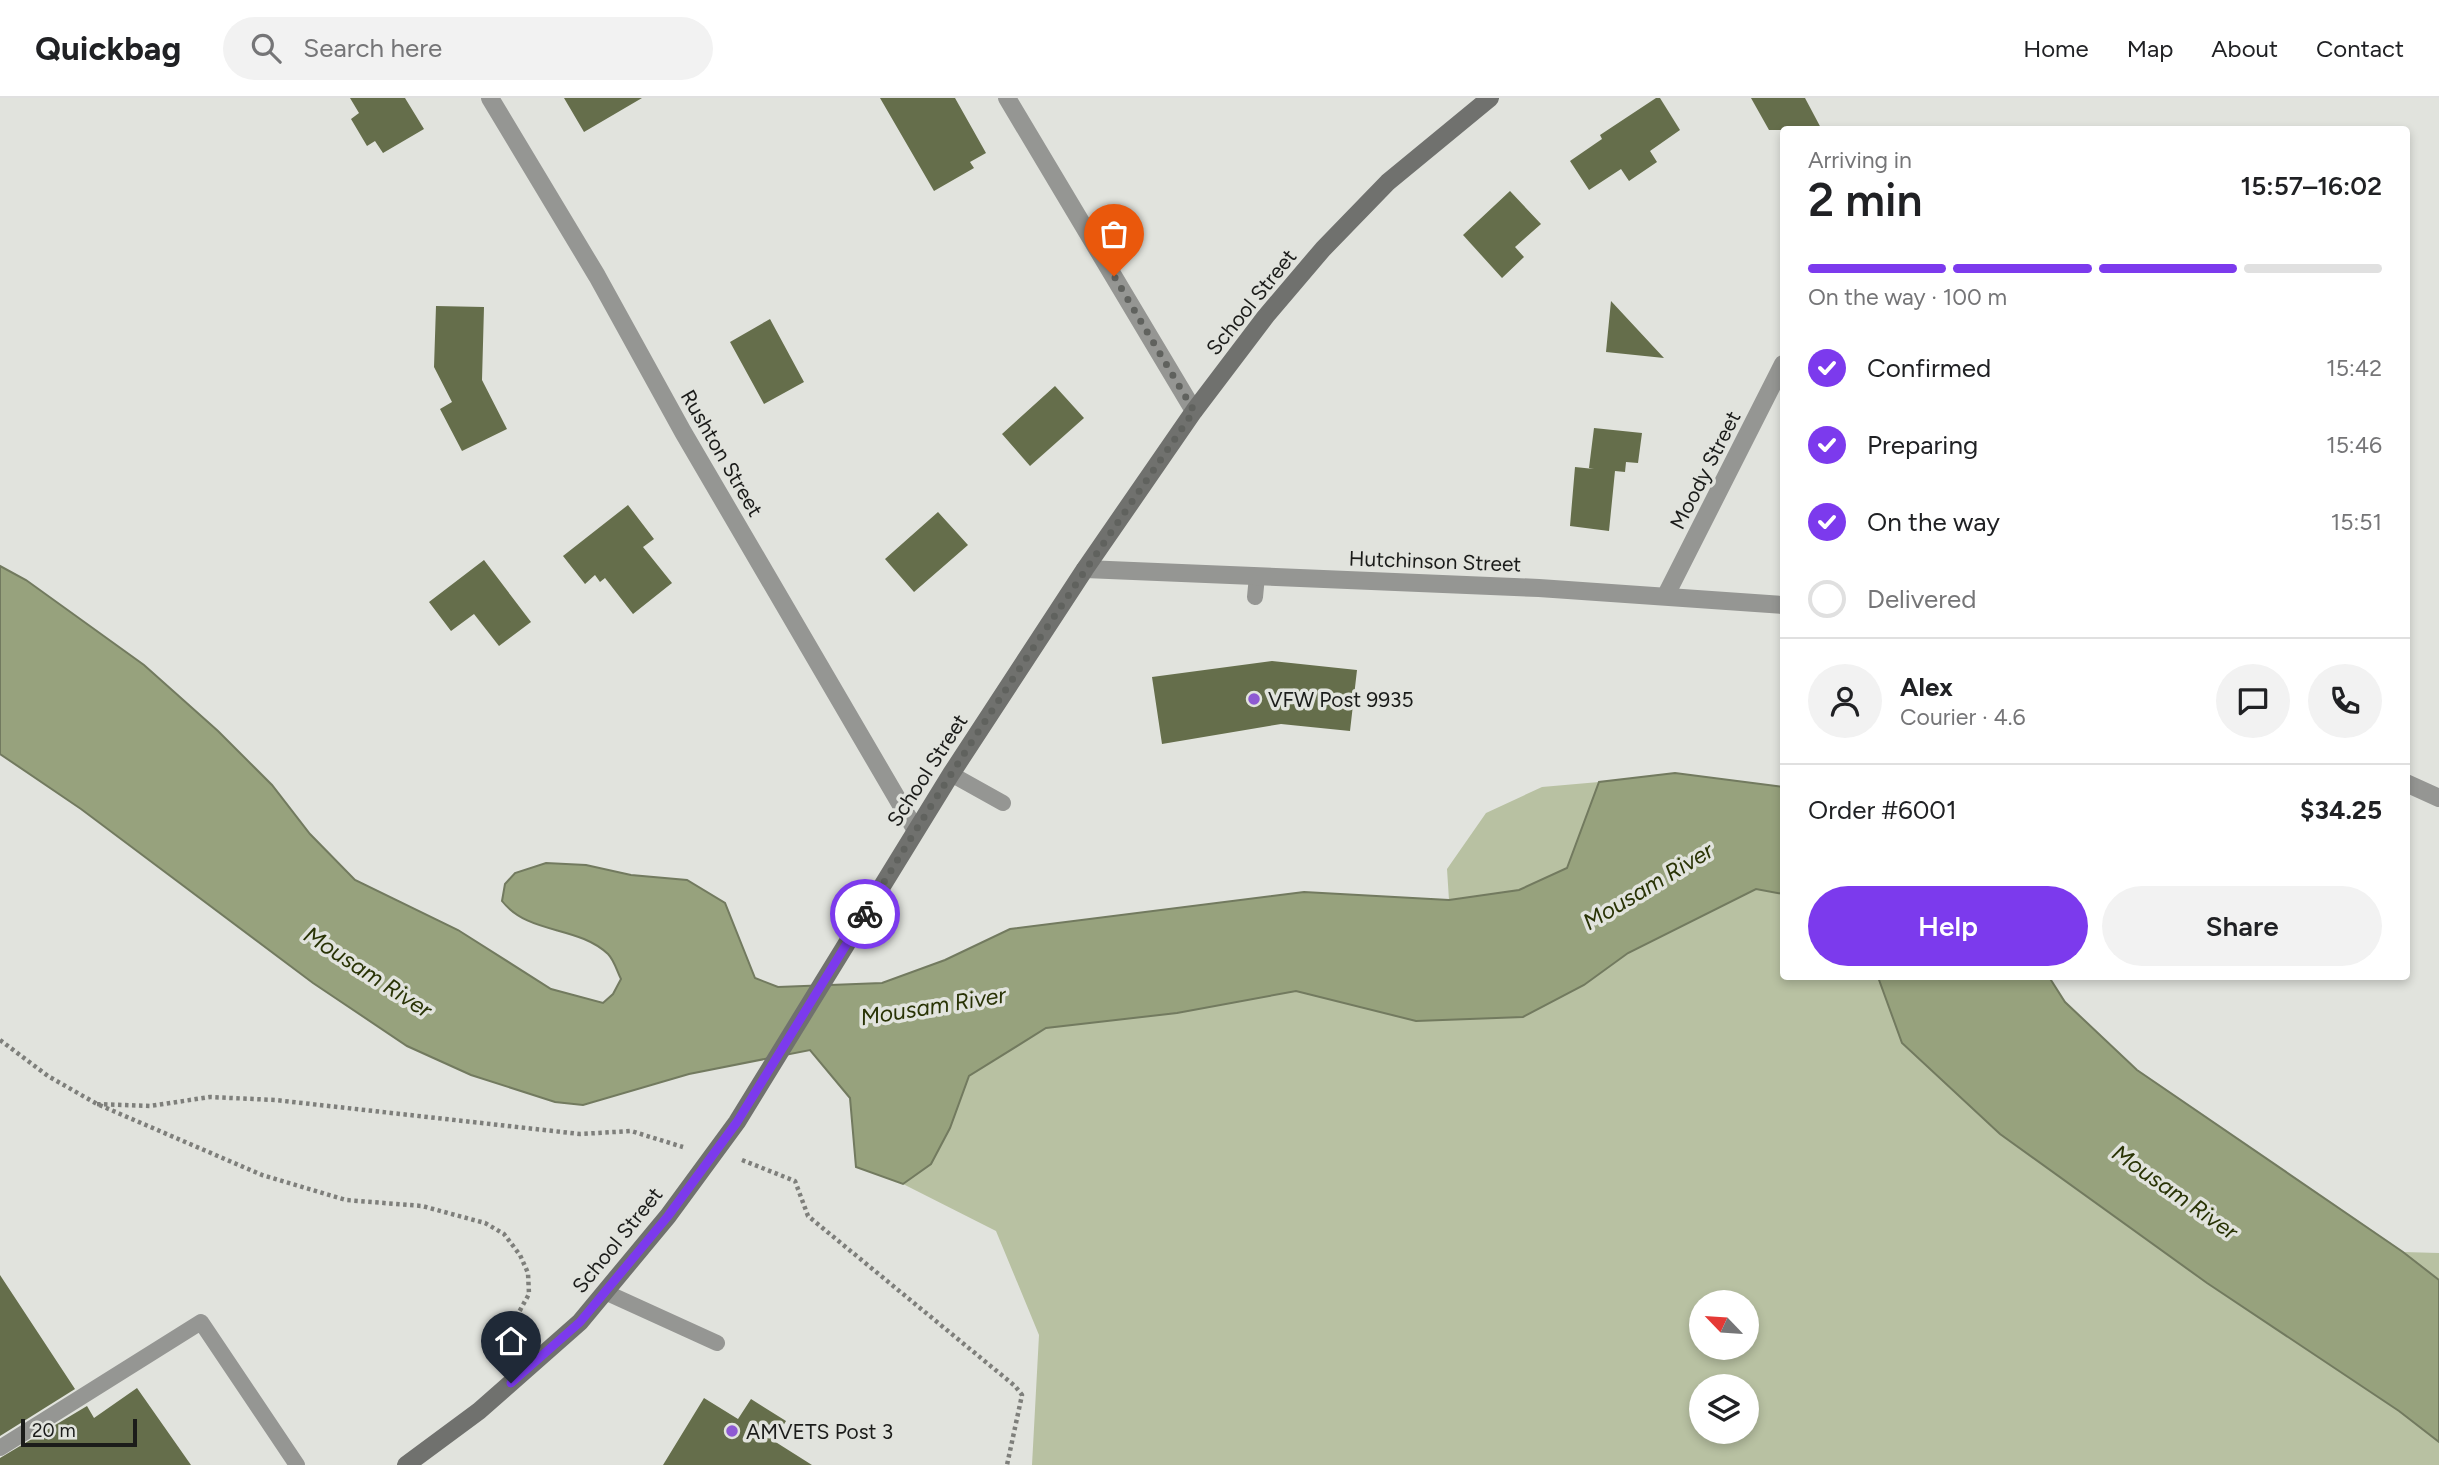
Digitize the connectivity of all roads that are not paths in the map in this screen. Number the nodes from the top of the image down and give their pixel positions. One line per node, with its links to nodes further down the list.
1 (491, 98): 15 (street, Rushton Street)
2 (1007, 98): 5 (street)
3 (1490, 98): 5 (street, School Street)
4 (1780, 370): 8 (street, Moody Street)
5 (1194, 411): 6 (street, School Street)
6 (1085, 569): 7 (street, Hutchinson Street); 11 (street, School Street)
7 (1257, 576): 8 (street, Hutchinson Street); 9 (lane)
8 (1666, 595): 10 (street, Hutchinson Street)
9 (1255, 597)
10 (1780, 605)
11 (951, 774): 14 (lane); 15 (street, School Street)
12 (2410, 785): 13 (street)
13 (2439, 798)
14 (1003, 803)
15 (915, 829): 16 (street, School Street)
16 (605, 1292): 17 (lane); 20 (street, School Street)
17 (717, 1343)
18 (0, 1448): 19 (lane)
19 (297, 1465)
20 (406, 1465)

